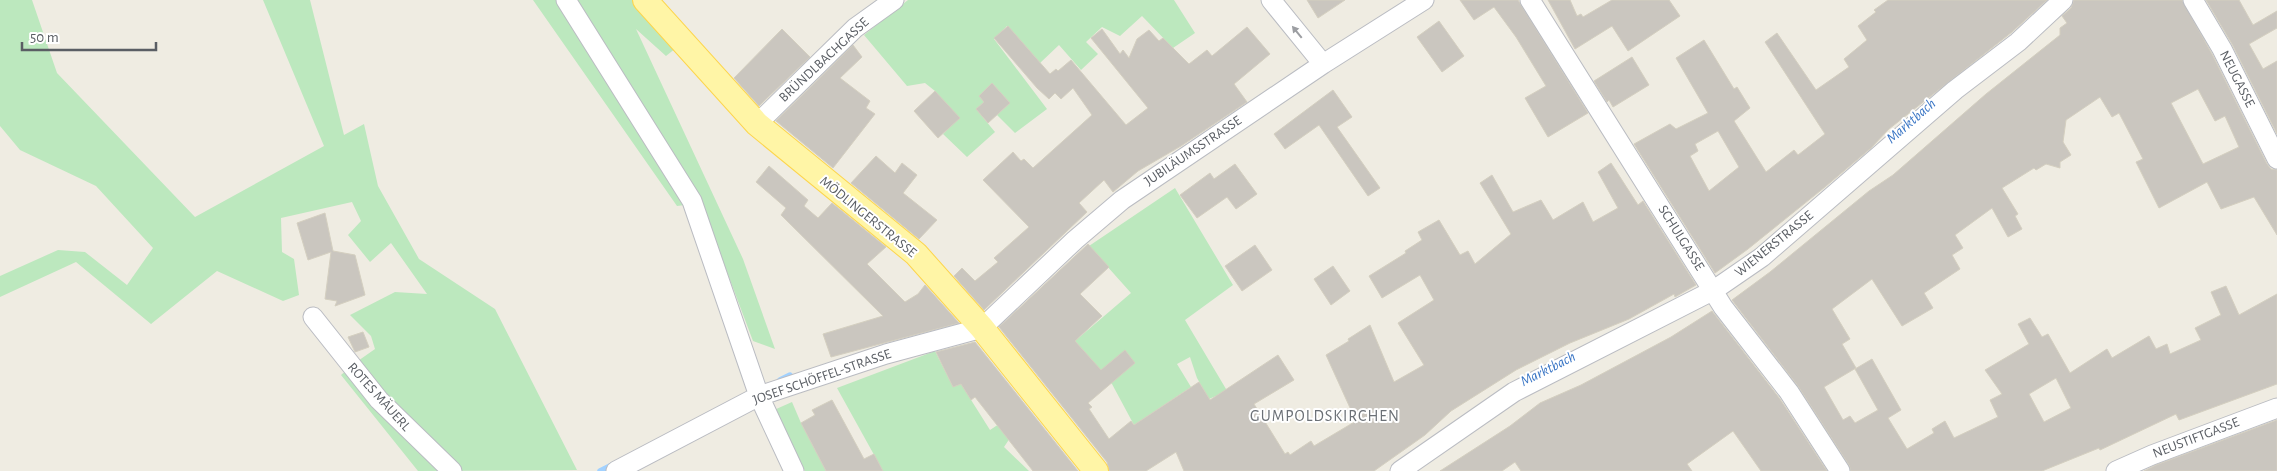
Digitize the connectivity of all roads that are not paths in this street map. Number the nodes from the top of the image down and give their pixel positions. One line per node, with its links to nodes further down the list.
1 (566, 0): 15 (street)
2 (644, 0): 10 (main road, MÖDLINGERSTRASSE)
3 (894, 0): 10 (street, BRÜNDLBACHGASSE)
4 (1271, 0): 9 (street, one-way to 4)
5 (1424, 0): 9 (street, JUBILÄUMSSTRASSE)
6 (1530, 0): 12 (street, SCHULGASSE)
7 (2062, 0): 12 (street, WIENERSTRASSE)
8 (2193, 0): 11 (street, NEUGASSE)
9 (1323, 64): 14 (street, JUBILÄUMSSTRASSE)
10 (757, 124): 14 (main road, MÖDLINGERSTRASSE)
11 (2277, 159)
12 (1714, 290): 23 (street, WIENERSTRASSE); 24 (street, SCHULGASSE)
13 (313, 317): 18 (street, ROTES MÄUERL)
14 (982, 328): 15 (street, JOSEF SCHÖFFEL-STRASSE); 22 (main road, MÖDLINGERSTRASSE)
15 (759, 396): 19 (street, JOSEF SCHÖFFEL-STRASSE); 20 (street); 21 (street)
16 (2277, 408): 17 (street, NEUSTIFTGASSE)
17 (2156, 463): 25 (street, NEUSTIFTGASSE)
18 (452, 471)
19 (616, 471)
20 (782, 471)
21 (794, 471)
22 (1096, 471)
23 (1400, 471)
24 (1840, 471)
25 (2116, 471)

